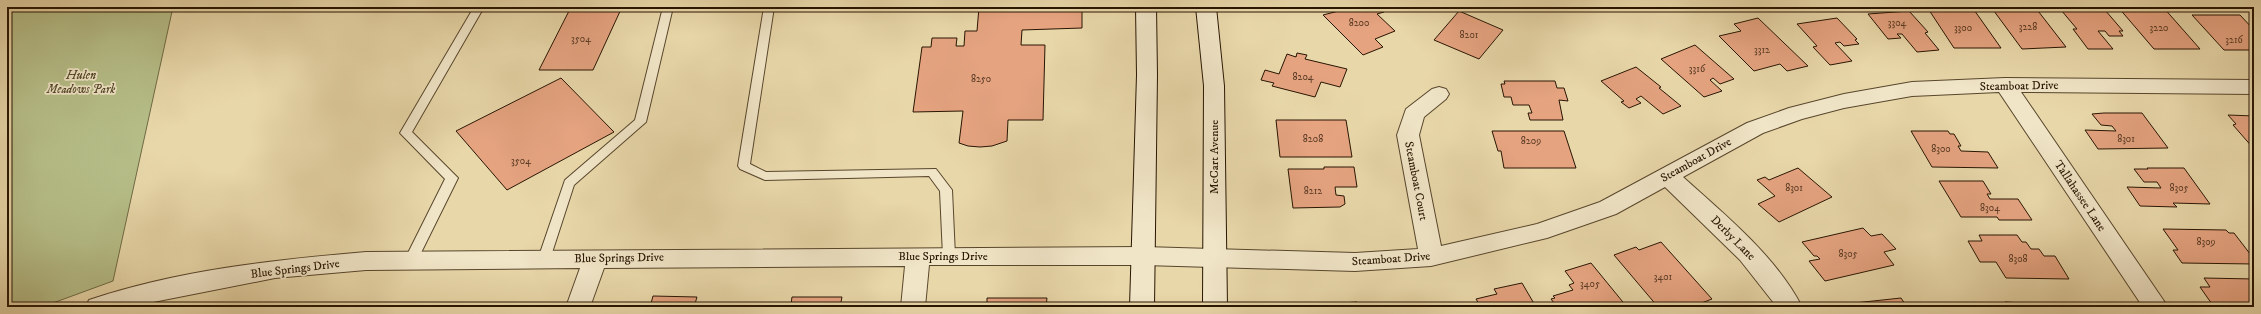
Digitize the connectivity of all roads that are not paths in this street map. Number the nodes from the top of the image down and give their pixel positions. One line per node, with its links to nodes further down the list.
1 (479, 7): 17 (lane)
2 (668, 7): 16 (lane)
3 (769, 7): 11 (lane)
4 (1146, 7): 12 (street)
5 (1206, 7): 15 (street, McCart Avenue)
6 (2005, 85): 7 (street, Steamboat Drive); 9 (street, Steamboat Drive); 24 (street, Tallahassee Lane)
7 (2254, 88)
8 (1439, 94): 13 (street, Steamboat Court)
9 (1668, 176): 13 (street, Steamboat Drive); 23 (street, Derby Lane)
10 (918, 256): 11 (street, Blue Springs Drive); 14 (street, Blue Springs Drive); 20 (street)
11 (949, 256): 12 (street, Blue Springs Drive)
12 (1144, 256): 15 (street, Steamboat Drive); 21 (street)
13 (1431, 257): 15 (street, Steamboat Drive)
14 (596, 258): 16 (street, Blue Springs Drive); 19 (street)
15 (1215, 258): 22 (street, McCart Avenue)
16 (544, 259): 17 (street, Blue Springs Drive)
17 (410, 261): 18 (street, Blue Springs Drive)
18 (98, 307)
19 (578, 307)
20 (913, 307)
21 (1142, 307)
22 (1215, 307)
23 (1790, 307)
24 (2156, 307)

